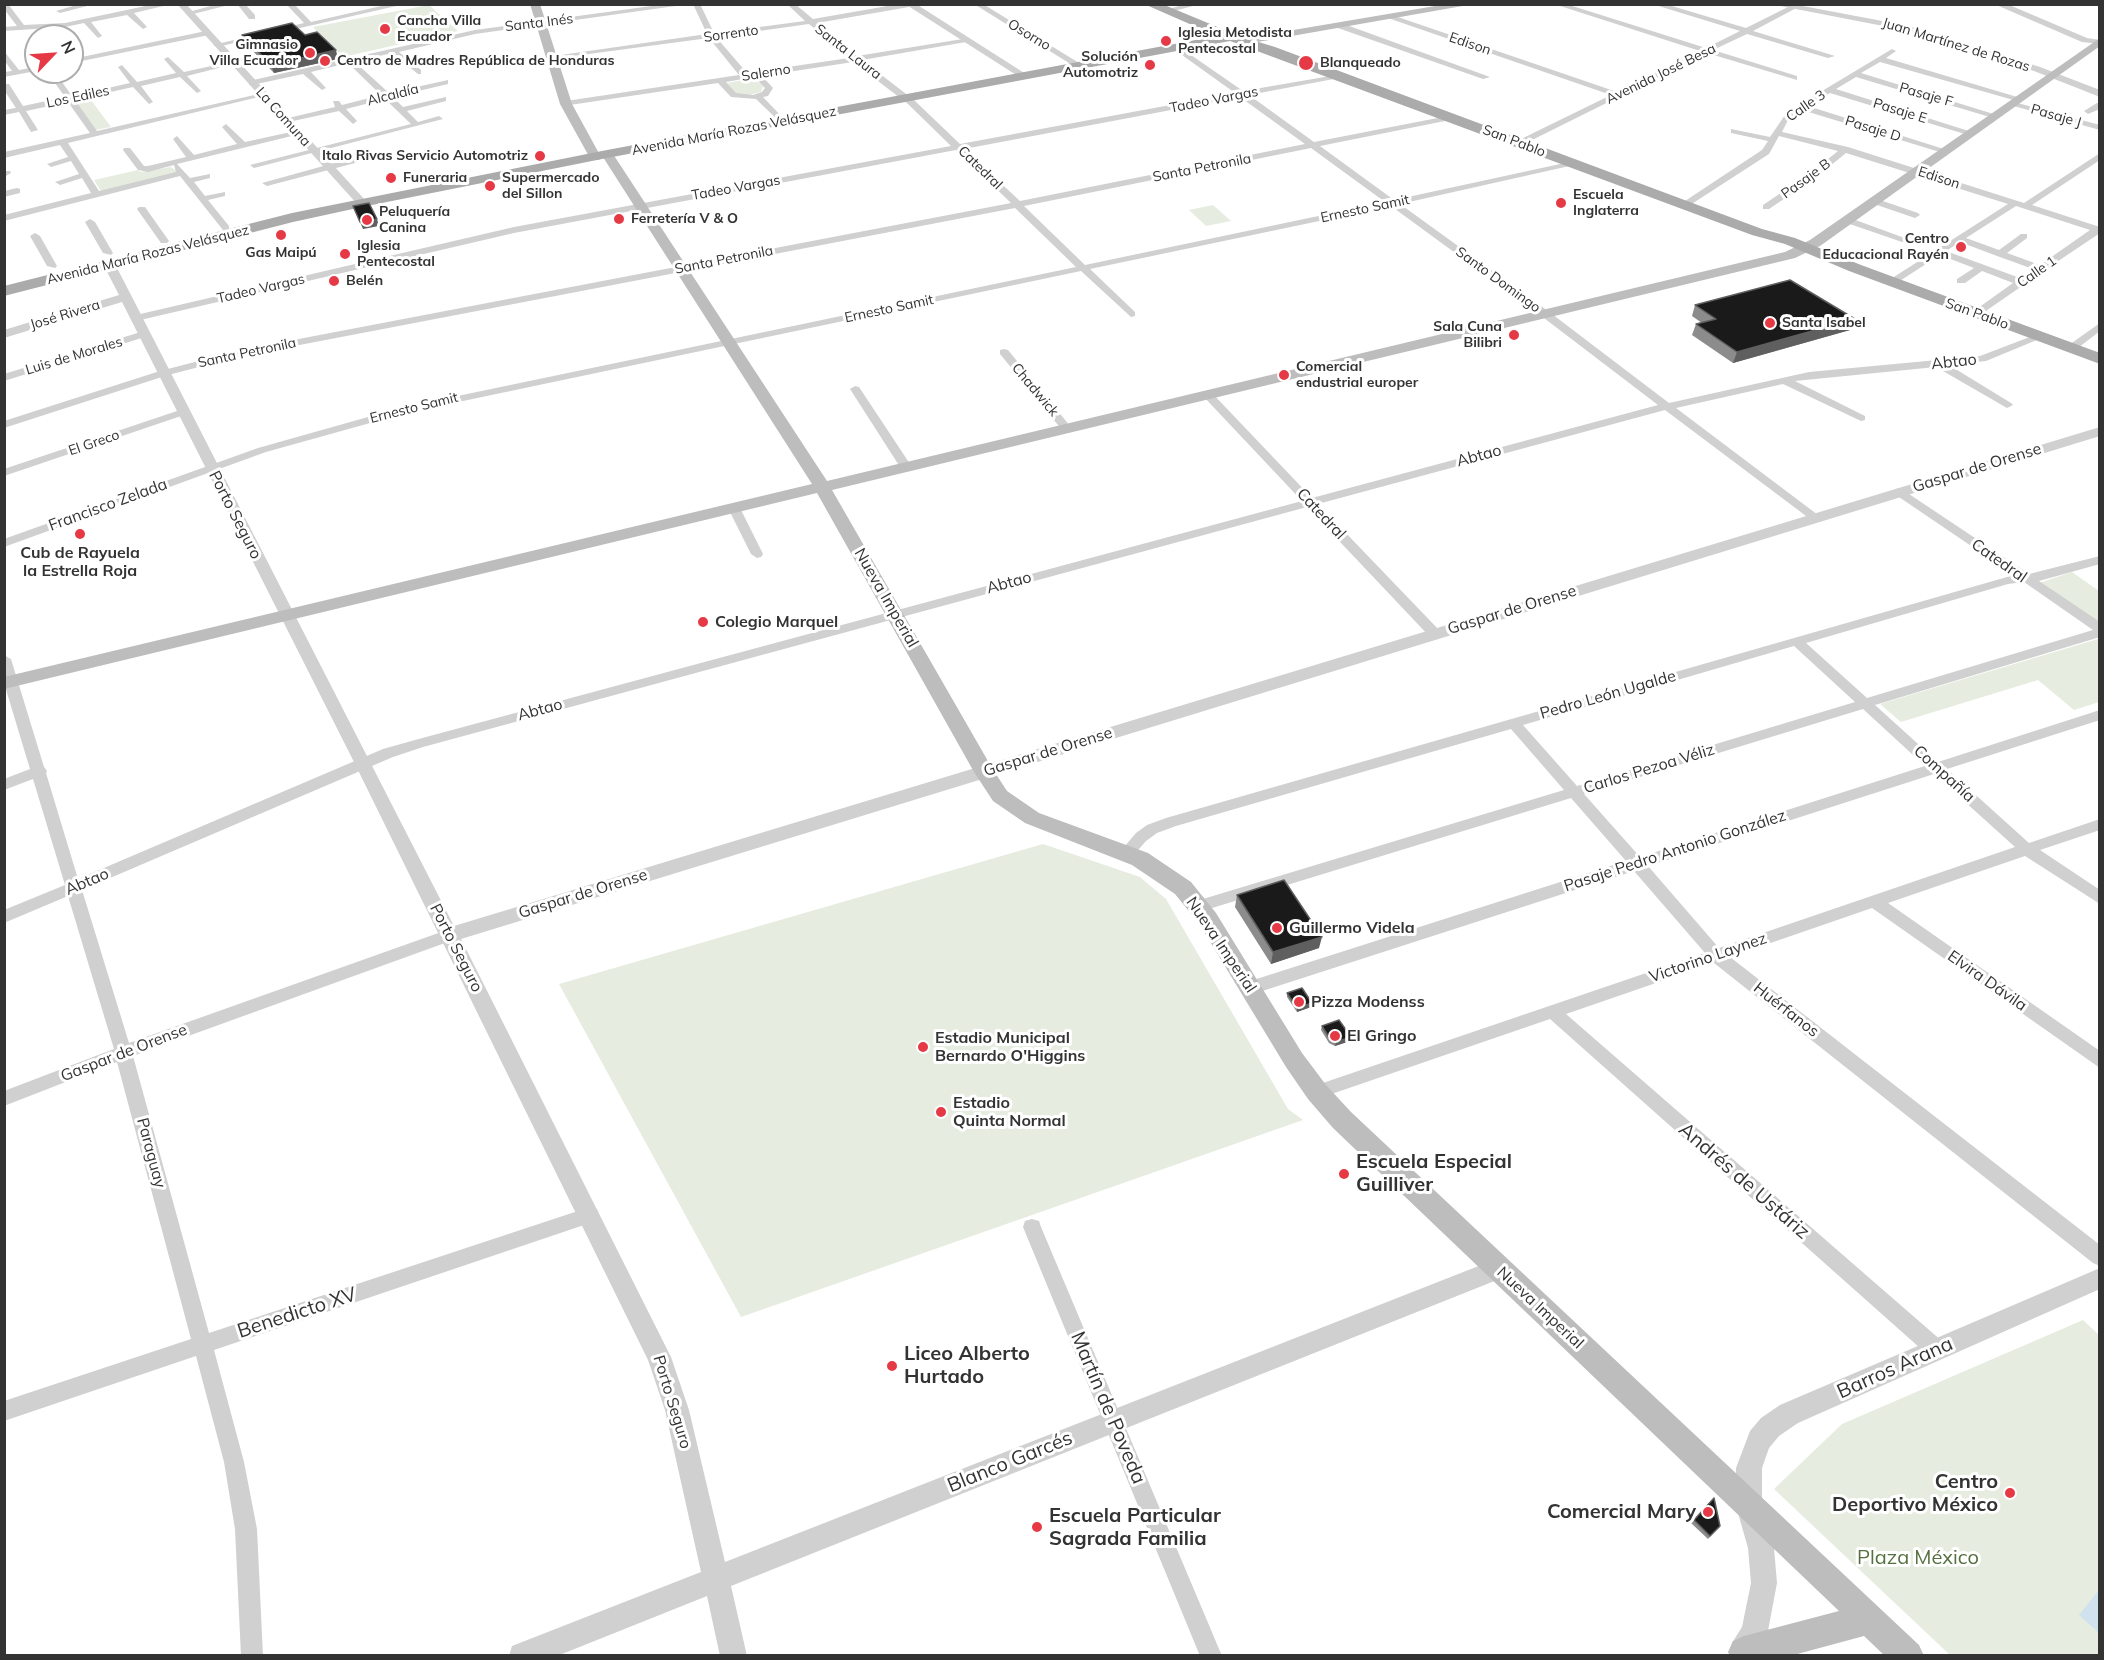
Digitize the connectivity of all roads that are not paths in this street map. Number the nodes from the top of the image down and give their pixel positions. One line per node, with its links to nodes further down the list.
1 (92, 4): 23 (street)
2 (170, 4): 25 (street)
3 (181, 4): 26 (street, La Comuna)
4 (230, 4): 26 (street)
5 (240, 4): 27 (street)
6 (289, 4): 33 (street)
7 (687, 4): 30 (street, Santa Inés)
8 (696, 4): 43 (street)
9 (790, 4): 31 (street, Santa Laura)
10 (977, 4): 61 (street, Osorno)
11 (1150, 4): 24 (main road, San Pablo)
12 (1198, 4): 24 (street)
13 (1557, 4): 50 (street)
14 (1655, 4): 39 (street)
15 (1774, 4): 22 (street, Juan Martínez de Rozas)
16 (1998, 4): 46 (street)
17 (5, 5): 37 (street)
18 (399, 5): 33 (street)
19 (537, 5): 30 (main road, Nueva Imperial)
20 (909, 5): 31 (street, Sorrento); 45 (street)
21 (1468, 5): 28 (main road)
22 (1798, 6): 39 (street, Avenida José Besa); 74 (street, Juan Martínez de Rozas)
23 (58, 8): 32 (street)
24 (1166, 10): 44 (main road, San Pablo)
25 (130, 13): 29 (street); 36 (street)
26 (189, 13): 40 (street, La Comuna)
27 (252, 17)
28 (1389, 17): 34 (main road); 87 (street, Edison)
29 (86, 21): 32 (street); 42 (street)
30 (540, 23): 49 (street, Santa Inés); 55 (main road, Nueva Imperial)
31 (810, 23): 43 (street, Sorrento); 57 (street, Santa Laura)
32 (70, 24)
33 (310, 24): 41 (street)
34 (1338, 24): 44 (main road); 75 (street)
35 (259, 26): 41 (street)
36 (143, 27)
37 (22, 28): 38 (street)
38 (4, 29)
39 (1747, 32): 50 (street, Avenida José Besa); 52 (street)
40 (207, 33): 47 (street, La Comuna); 54 (street)
41 (267, 34): 47 (street)
42 (98, 36)
43 (712, 37): 55 (street, Sorrento); 71 (street)
44 (1241, 38): 48 (main road, Avenida María Rozas Velásquez); 73 (main road, San Pablo)
45 (966, 40): 57 (street, Salerno); 72 (street)
46 (2099, 42): 74 (main road)
47 (218, 45): 60 (street, La Comuna)
48 (1178, 48): 61 (main road, Avenida María Rozas Velásquez); 86 (street, Santo Domingo)
49 (394, 51): 59 (street, Santa Inés); 65 (street)
50 (1708, 51): 76 (street); 87 (street, Avenida José Besa)
51 (1893, 51): 58 (street, Calle 3)
52 (1831, 56)
53 (6, 57): 66 (street)
54 (84, 57)
55 (551, 57): 98 (main road, Nueva Imperial)
56 (168, 59): 67 (street)
57 (855, 59): 70 (street, Salerno); 92 (street, Santa Laura)
58 (1880, 59): 68 (street, Calle 3); 96 (street)
59 (350, 61): 63 (street, Santa Inés); 91 (street)
60 (234, 63): 67 (street, Los Ediles); 79 (street, La Comuna)
61 (1080, 66): 72 (main road, Avenida María Rozas Velásquez)
62 (122, 67): 81 (street, Los Ediles)
63 (305, 71): 79 (street, Santa Inés); 83 (street)
64 (24, 72): 66 (street)
65 (418, 72)
66 (17, 73): 69 (street)
67 (182, 74): 81 (street, Los Ediles); 85 (street)
68 (1855, 74): 84 (street, Calle 3); 106 (street, Pasaje F)
69 (4, 75)
70 (757, 75): 71 (street, Salerno); 90 (street)
71 (745, 76): 77 (street, Salerno)
72 (1024, 76): 92 (main road, Avenida María Rozas Velásquez)
73 (1339, 76): 86 (street, Tadeo Vargas); 107 (main road, San Pablo)
74 (2053, 76): 88 (street, Juan Martínez de Rozas); 96 (main road)
75 (1486, 77)
76 (1794, 78)
77 (720, 80): 90 (street); 98 (street, Salerno)
78 (445, 82): 91 (street, Alcaldía)
79 (252, 83): 89 (street, La Comuna)
80 (59, 84): 93 (street)
81 (135, 84): 93 (street, Los Ediles); 97 (street, Los Ediles)
82 (6, 86): 102 (street, Los Ediles)
83 (322, 88)
84 (1829, 90): 100 (street, Calle 3); 118 (street, Pasaje E)
85 (197, 91)
86 (1242, 94): 125 (street, Santo Domingo); 126 (street, Tadeo Vargas)
87 (1619, 94): 123 (street, Avenida José Besa)
88 (2100, 94)
89 (263, 95): 109 (street, La Comuna); 119 (street)
90 (758, 96): 111 (street)
91 (388, 97): 101 (street, Alcaldía); 103 (street)
92 (907, 98): 111 (main road, Avenida María Rozas Velásquez); 126 (street, Catedral)
93 (70, 99): 102 (street, Los Ediles); 119 (street)
94 (443, 99): 103 (street)
95 (334, 101): 101 (street, Alcaldía)
96 (2017, 101): 106 (main road); 114 (street, Pasaje J)
97 (149, 102)
98 (566, 104): 132 (main road, Nueva Imperial)
99 (2100, 105): 104 (street)
100 (1801, 107): 120 (street, Calle 3); 130 (street, Pasaje D)
101 (341, 108): 109 (street, Alcaldía); 110 (street, Alcaldía)
102 (21, 110): 105 (street, Los Ediles); 115 (street, Los Ediles)
103 (401, 110): 112 (street)
104 (2088, 111)
105 (4, 113)
106 (1996, 116): 118 (main road)
107 (1450, 117): 123 (main road, San Pablo); 125 (street, Santa Petronila)
108 (439, 118): 112 (street)
109 (287, 121): 117 (street, La Comuna)
110 (353, 121)
111 (782, 122): 132 (main road, Avenida María Rozas Velásquez)
112 (416, 124): 129 (street)
113 (226, 127): 124 (street)
114 (2100, 128)
115 (34, 130)
116 (1734, 131): 120 (street, Edison)
117 (297, 132): 124 (street); 129 (street, La Comuna)
118 (1971, 133): 130 (main road)
119 (95, 134): 122 (street)
120 (1776, 136): 127 (street, Edison); 159 (street, Calle 3)
121 (177, 139): 135 (street)
122 (62, 141): 131 (street); 134 (street)
123 (1520, 143): 138 (main road, San Pablo)
124 (243, 146): 135 (street)
125 (1314, 146): 155 (street, Santo Domingo); 158 (street, Santa Petronila)
126 (959, 147): 157 (street, Tadeo Vargas); 158 (street, Catedral)
127 (1845, 149): 142 (street, Edison); 160 (street, Pasaje B)
128 (127, 150): 137 (street)
129 (313, 150): 140 (street); 141 (street, La Comuna)
130 (1946, 151): 142 (main road)
131 (4, 155)
132 (601, 156): 154 (main road, Avenida María Rozas Velásquez); 157 (main road, Nueva Imperial)
133 (2100, 156): 156 (street)
134 (73, 158): 139 (street); 143 (street)
135 (192, 158): 137 (street)
136 (356, 160): 141 (street)
137 (173, 162): 145 (street)
138 (1571, 163): 155 (street, Ernesto Samit); 159 (main road, San Pablo)
139 (51, 164)
140 (254, 165)
141 (329, 167): 147 (street); 154 (street, La Comuna)
142 (1917, 171): 153 (main road); 156 (street, Edison)
143 (84, 176): 146 (street); 151 (street)
144 (207, 176): 145 (street)
145 (185, 177): 151 (street); 152 (street)
146 (60, 182)
147 (267, 183)
148 (17, 191): 149 (street)
149 (4, 194)
150 (222, 194): 152 (street)
151 (97, 195): 163 (street)
152 (202, 199): 168 (street)
153 (1874, 201): 162 (street); 166 (main road)
154 (362, 203): 164 (main road, Avenida María Rozas Velásquez)
155 (1394, 203): 182 (street, Ernesto Samit); 190 (street, Santo Domingo)
156 (2020, 204): 169 (street, Edison); 172 (street)
157 (641, 205): 181 (main road, Nueva Imperial); 193 (street, Tadeo Vargas)
158 (1018, 205): 181 (street, Santa Petronila); 182 (street, Catedral)
159 (1684, 205): 175 (main road, San Pablo)
160 (1766, 207)
161 (142, 209): 174 (street)
162 (1916, 214)
163 (4, 218)
164 (292, 218): 168 (main road, Avenida María Rozas Velásquez); 178 (main road, Avenida María Rozas Velásquez)
165 (2100, 218): 169 (street, Calle 1)
166 (1847, 220): 173 (street); 175 (main road)
167 (90, 222): 178 (street)
168 (226, 228): 174 (main road, Avenida María Rozas Velásquez)
169 (2095, 228): 183 (street, Calle 1)
170 (35, 236): 179 (street)
171 (2024, 236): 177 (street)
172 (1960, 239): 176 (street); 177 (street)
173 (1905, 240)
174 (164, 242): 178 (main road, Avenida María Rozas Velásquez)
175 (1804, 250): 186 (main road, San Pablo); 190 (main road)
176 (1940, 252): 180 (street); 186 (street)
177 (2000, 254): 183 (street)
178 (109, 259): 179 (main road, Avenida María Rozas Velásquez); 188 (main road, Avenida María Rozas Velásquez); 189 (street, Porto Seguro)
179 (52, 266): 184 (main road, Avenida María Rozas Velásquez)
180 (1982, 267): 185 (street); 187 (street)
181 (683, 268): 198 (main road, Nueva Imperial); 203 (street, Santa Petronila)
182 (1084, 268): 192 (street, Catedral); 198 (street, Ernesto Samit)
183 (2042, 269): 187 (street, Calle 1)
184 (4, 277)
185 (1961, 281)
186 (1891, 282): 191 (main road, San Pablo)
187 (2023, 283): 191 (street, Calle 1)
188 (4, 291)
189 (126, 297): 193 (street, Porto Seguro); 195 (street, José Rivera)
190 (1544, 313): 207 (main road); 209 (street, Santo Domingo)
191 (1976, 313): 197 (main road, San Pablo)
192 (1131, 314)
193 (136, 318): 196 (street, Porto Seguro)
194 (2100, 326): 199 (street)
195 (4, 334)
196 (144, 334): 203 (street, Porto Seguro); 204 (street, Luis de Morales)
197 (2038, 337): 199 (main road, San Pablo); 202 (street, Abtao)
198 (731, 342): 216 (street, Ernesto Samit); 218 (main road, Nueva Imperial)
199 (2070, 348): 201 (main road, San Pablo)
200 (1004, 352): 213 (street, Chadwick)
201 (2100, 359)
202 (1939, 364): 205 (street, Abtao); 208 (street)
203 (164, 373): 210 (street, Porto Seguro); 212 (street, Santa Petronila)
204 (4, 378)
205 (1783, 380): 209 (street, Abtao); 211 (street)
206 (855, 389): 215 (street)
207 (1208, 394): 213 (main road); 220 (street, Catedral)
208 (2007, 405)
209 (1667, 407): 220 (street, Abtao); 222 (street, Santo Domingo)
210 (183, 412): 216 (street, Porto Seguro); 217 (street, El Greco)
211 (1861, 418)
212 (4, 425)
213 (1066, 428): 215 (main road)
214 (2100, 431): 219 (street, Gaspar de Orense)
215 (906, 466): 218 (main road)
216 (211, 468): 223 (street, Francisco Zelada); 228 (street, Porto Seguro)
217 (4, 473)
218 (822, 487): 221 (main road); 227 (main road, Nueva Imperial)
219 (1899, 492): 222 (street, Gaspar de Orense); 226 (street, Catedral)
220 (1310, 502): 227 (street, Abtao); 230 (street, Catedral)
221 (734, 508): 224 (street); 228 (main road)
222 (1814, 518): 230 (street, Gaspar de Orense)
223 (4, 543)
224 (757, 554)
225 (2100, 560): 226 (street, Pedro León Ugalde)
226 (2024, 578): 229 (street, Catedral); 231 (street, Pedro León Ugalde)
227 (895, 615): 237 (street, Abtao); 240 (main road, Nueva Imperial)
228 (287, 616): 233 (main road); 237 (street, Porto Seguro)
229 (2100, 630): 234 (street, Carlos Pezoa Véliz)
230 (1435, 634): 240 (street, Gaspar de Orense)
231 (1796, 641): 234 (street, Compañía); 236 (street, Pedro León Ugalde)
232 (4, 659): 233 (street, Paraguay)
233 (8, 682): 239 (street, Paraguay)
234 (1865, 703): 238 (street, Compañía); 242 (street, Carlos Pezoa Véliz)
235 (2100, 714): 238 (street, Pasaje Pedro Antonio González)
236 (1513, 722): 242 (street, Huérfanos); 245 (street, Pedro León Ugalde)
237 (364, 764): 247 (street, Abtao); 252 (street, Porto Seguro)
238 (1936, 767): 244 (street, Compañía); 246 (street, Pasaje Pedro Antonio González)
239 (40, 771): 241 (street); 247 (street, Paraguay)
240 (984, 772): 245 (main road, Nueva Imperial); 252 (street, Gaspar de Orense)
241 (4, 785)
242 (1574, 792): 246 (street, Huérfanos); 250 (street, Carlos Pezoa Véliz)
243 (2100, 824): 244 (street, Victorino Laynez)
244 (2026, 849): 248 (street, Compañía); 249 (street, Victorino Laynez)
245 (1127, 853): 250 (main road, Nueva Imperial)
246 (1636, 864): 253 (street, Huérfanos); 254 (street, Pasaje Pedro Antonio González)
247 (75, 887): 251 (street, Abtao); 256 (street, Paraguay)
248 (2097, 893)
249 (1874, 901): 253 (street, Victorino Laynez); 257 (street, Elvira Dávila)
250 (1198, 906): 254 (main road, Nueva Imperial)
251 (4, 917)
252 (450, 935): 256 (street, Gaspar de Orense); 260 (street, Porto Seguro)
253 (1717, 956): 255 (street, Victorino Laynez); 262 (street, Huérfanos)
254 (1250, 988): 258 (main road, Nueva Imperial)
255 (1553, 1012): 258 (street, Victorino Laynez); 266 (street, Andrés de Ustáriz)
256 (123, 1052): 259 (street, Gaspar de Orense); 265 (street, Paraguay)
257 (2100, 1061)
258 (1317, 1092): 263 (main road, Nueva Imperial)
259 (4, 1099)
260 (590, 1215): 265 (street, Benedicto XV); 270 (street, Porto Seguro)
261 (1032, 1227): 268 (street, Martín de Poveda)
262 (2100, 1257)
263 (1498, 1269): 268 (street, Blanco Garcés); 269 (main road, Nueva Imperial)
264 (2100, 1278): 266 (street, Barros Arana)
265 (204, 1344): 267 (street, Benedicto XV); 273 (street, Paraguay)
266 (1936, 1349): 269 (street, Barros Arana)
267 (4, 1411)
268 (1114, 1422): 270 (street, Blanco Garcés); 276 (street, Martín de Poveda)
269 (1749, 1506): 271 (main road, Nueva Imperial); 272 (street, Barros Arana)
270 (717, 1578): 274 (street, Blanco Garcés); 275 (street, Porto Seguro)
271 (1869, 1619): 272 (main road); 277 (main road, Nueva Imperial)
272 (1741, 1654)
273 (252, 1656)
274 (522, 1656)
275 (734, 1656)
276 (1211, 1656)
277 (1908, 1656)

